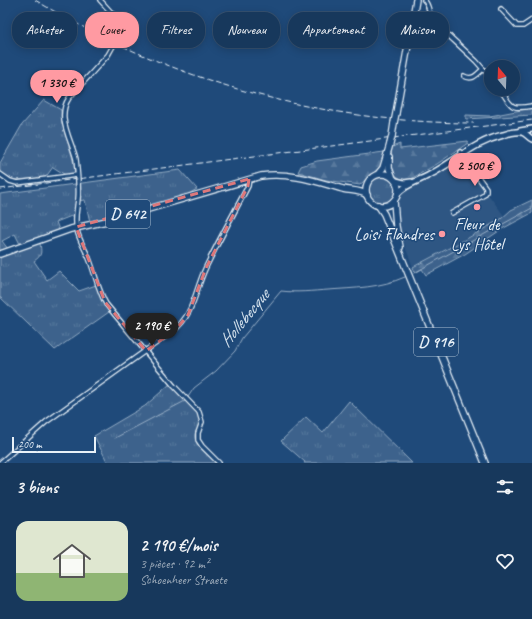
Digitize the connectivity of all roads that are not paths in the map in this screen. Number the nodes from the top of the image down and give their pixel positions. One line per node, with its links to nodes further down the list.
1 (100, 0): 16 (street)
2 (416, 0): 12 (main road, bridge)
3 (426, 0): 6 (street)
4 (501, 9): 5 (street)
5 (532, 20)
6 (483, 69): 7 (street)
7 (464, 76)
8 (505, 96): 9 (street)
9 (532, 106)
10 (531, 129): 11 (main road); 13 (main road)
11 (530, 137): 13 (main road)
12 (390, 144): 15 (main road); 17 (main road)
13 (460, 153): 19 (main road); 22 (main road); 26 (street)
14 (0, 174): 16 (street)
15 (378, 174): 17 (main road); 20 (main road)
16 (77, 175): 27 (street)
17 (392, 176): 19 (main road)
18 (249, 179): 21 (main road, D 642); 27 (main road, D 642); 30 (street)
19 (396, 181): 22 (main road)
20 (368, 182): 21 (main road, D 642); 23 (main road)
21 (334, 186): 23 (main road, D 642)
22 (398, 193): 24 (main road)
23 (367, 195): 25 (main road)
24 (394, 201): 25 (main road); 29 (main road, D 916)
25 (378, 206): 29 (main road, D 916)
26 (452, 213)
27 (76, 227): 28 (main road, D 642); 30 (street)
28 (0, 254)
29 (405, 267): 33 (main road, D 916)
30 (146, 351): 31 (street); 32 (street)
31 (0, 462)
32 (219, 463)
33 (485, 463)

